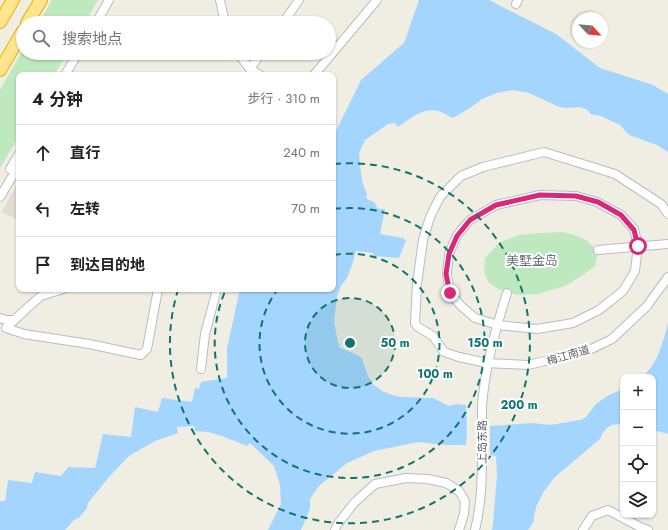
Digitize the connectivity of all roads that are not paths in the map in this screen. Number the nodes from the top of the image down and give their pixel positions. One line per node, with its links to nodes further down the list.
1 (13, 0): 13 (highway)
2 (41, 0): 8 (highway)
3 (109, 0): 9 (street)
4 (115, 0): 10 (street)
5 (220, 0): 11 (street)
6 (299, 0): 12 (street)
7 (378, 0): 15 (street)
8 (31, 16)
9 (100, 16)
10 (106, 16)
11 (223, 16)
12 (287, 16)
13 (0, 22)
14 (16, 43): 22 (highway)
15 (336, 49)
16 (74, 60): 23 (street)
17 (80, 60): 24 (street)
18 (243, 60): 21 (street)
19 (256, 60): 21 (street)
20 (327, 60): 26 (street)
21 (250, 69): 25 (street)
22 (0, 70)
23 (67, 72)
24 (73, 72)
25 (255, 72)
26 (317, 72)
27 (16, 159): 29 (street)
28 (16, 170): 30 (street)
29 (0, 186)
30 (0, 197)
31 (668, 214): 44 (street, 梅江南道)
32 (668, 244): 33 (street)
33 (638, 246): 34 (street); 42 (street); 42 (street)
34 (598, 250)
35 (668, 277): 44 (street, 梅江南道)
36 (54, 292): 41 (street)
37 (157, 292): 43 (street)
38 (216, 292): 45 (street)
39 (506, 293): 42 (street)
40 (0, 318): 41 (street)
41 (14, 320): 43 (street)
42 (497, 324): 44 (street)
43 (3, 328)
44 (487, 363): 46 (street)
45 (201, 369)
46 (482, 406): 49 (street, 上岛东路); 50 (street, 上岛东路)
47 (335, 530): 48 (street)
48 (459, 530)
49 (474, 530)
50 (480, 530)
51 (583, 530): 52 (street)
52 (648, 530)

